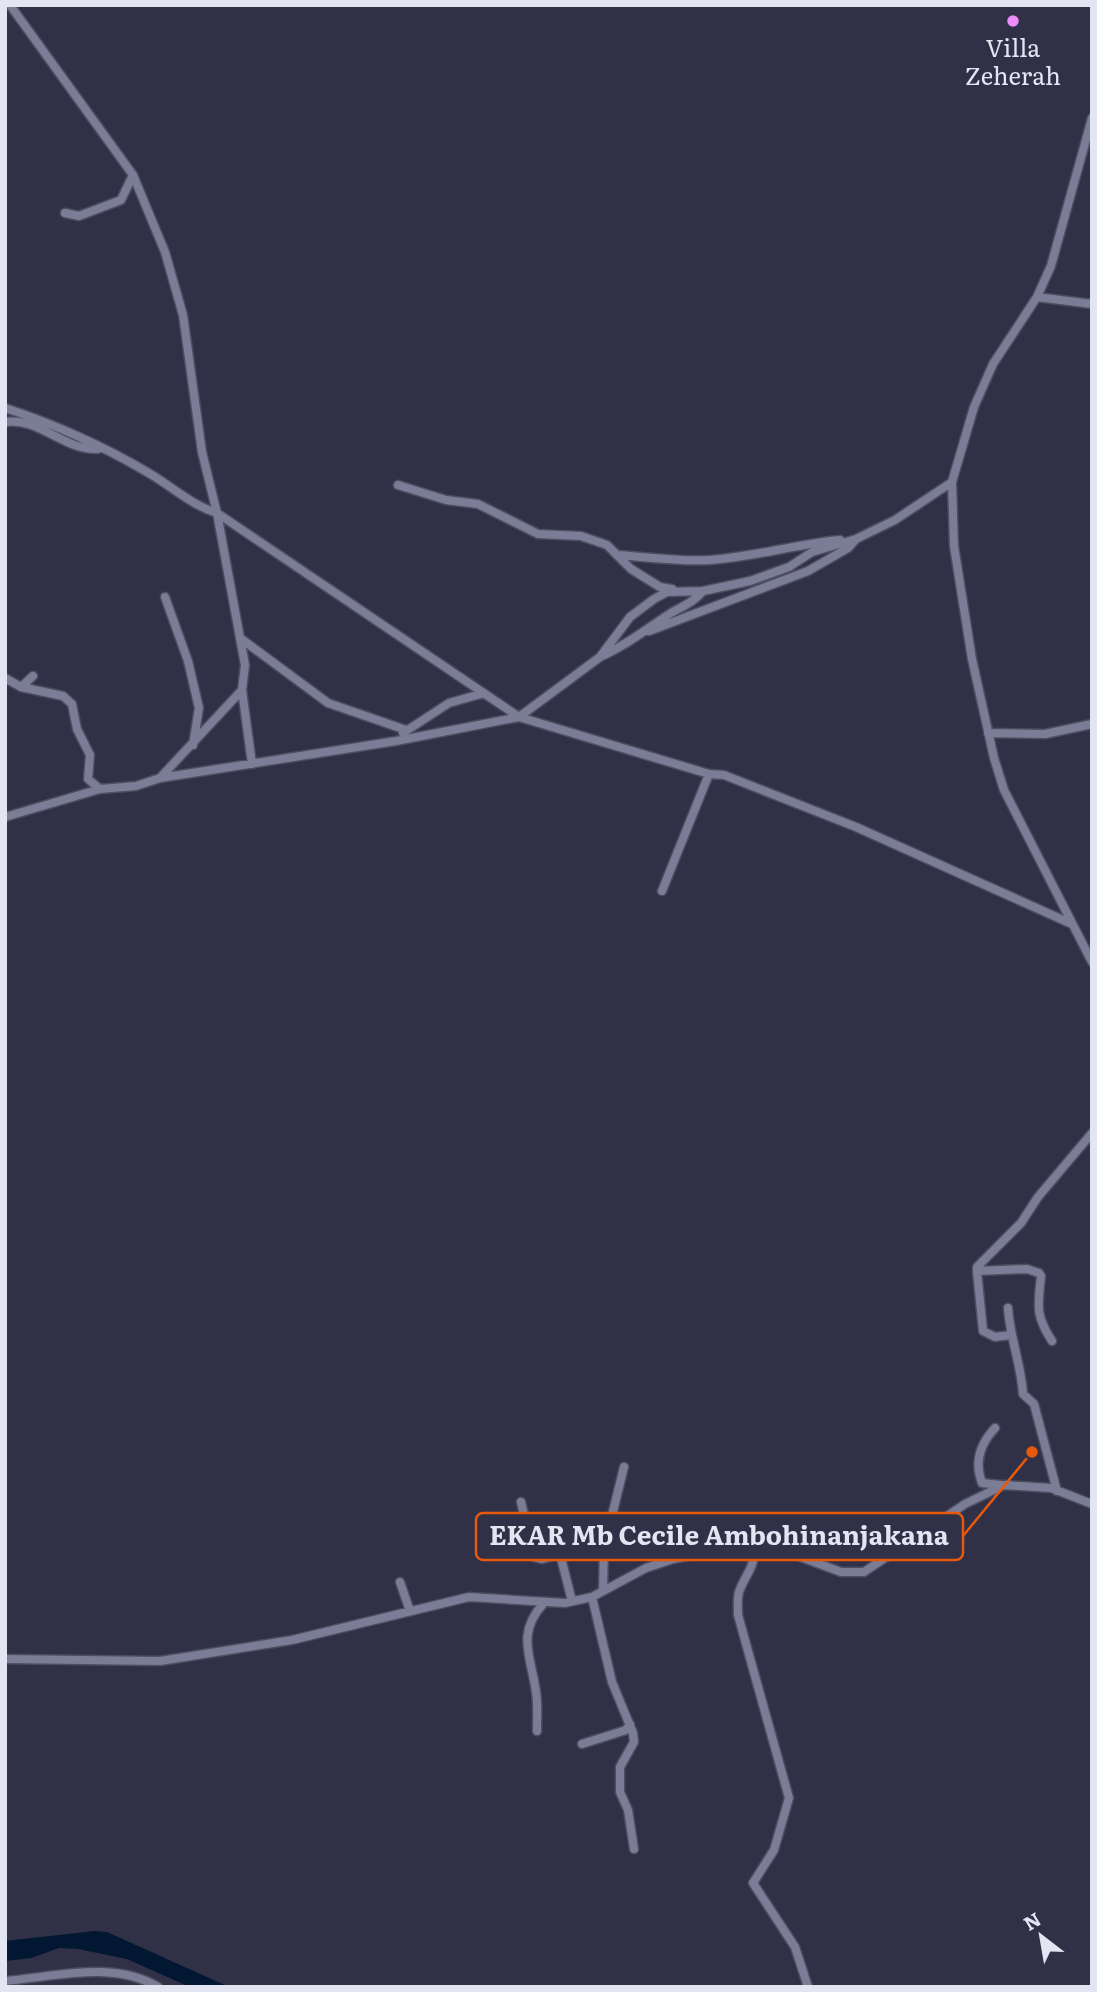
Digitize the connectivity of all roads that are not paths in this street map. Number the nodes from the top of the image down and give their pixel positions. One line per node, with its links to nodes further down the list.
1 (10, 5): 3 (street)
2 (1092, 118): 5 (street)
3 (133, 175): 4 (street); 12 (street)
4 (65, 213)
5 (1037, 297): 6 (street); 10 (street)
6 (1092, 304)
7 (5, 408): 9 (street)
8 (5, 422): 9 (street)
9 (100, 449): 12 (street)
10 (952, 482): 13 (street); 28 (street)
11 (398, 485): 14 (street)
12 (217, 513): 18 (street); 24 (street)
13 (856, 539): 14 (street); 15 (street); 17 (street)
14 (617, 555): 15 (street)
15 (703, 591): 17 (street); 19 (street)
16 (165, 597): 30 (street)
17 (649, 631): 19 (street)
18 (240, 638): 23 (street); 27 (street)
19 (600, 657): 25 (street)
20 (33, 676): 22 (street)
21 (5, 678): 22 (street)
22 (21, 687): 34 (street)
23 (242, 690): 30 (street); 31 (street)
24 (484, 693): 25 (street); 27 (street)
25 (519, 717): 29 (street); 32 (street)
26 (1092, 724): 28 (street)
27 (406, 730): 29 (street)
28 (988, 733): 37 (street)
29 (396, 741): 31 (street)
30 (193, 745): 33 (street)
31 (252, 764): 33 (street)
32 (709, 774): 36 (street); 37 (street)
33 (160, 778): 34 (street)
34 (100, 789): 35 (street)
35 (5, 817)
36 (662, 891)
37 (1072, 924): 38 (street)
38 (1092, 962)
39 (1092, 1133): 40 (street)
40 (977, 1270): 42 (street); 43 (street)
41 (1008, 1308): 42 (street)
42 (1010, 1335): 47 (street)
43 (1052, 1341)
44 (995, 1428): 46 (street)
45 (624, 1467): 52 (street)
46 (1004, 1485): 47 (street); 50 (street)
47 (1057, 1491): 49 (street)
48 (522, 1502): 54 (street)
49 (1092, 1504)
50 (752, 1543): 52 (street); 64 (street)
51 (400, 1582): 56 (street)
52 (603, 1590): 53 (street)
53 (592, 1597): 54 (street); 58 (street)
54 (572, 1601): 55 (street)
55 (543, 1604): 56 (street); 59 (street)
56 (410, 1611): 57 (street)
57 (5, 1658)
58 (630, 1724): 60 (street); 61 (street)
59 (537, 1731)
60 (583, 1744)
61 (634, 1849)
62 (5, 1980): 63 (street)
63 (158, 1987)
64 (808, 1987)

